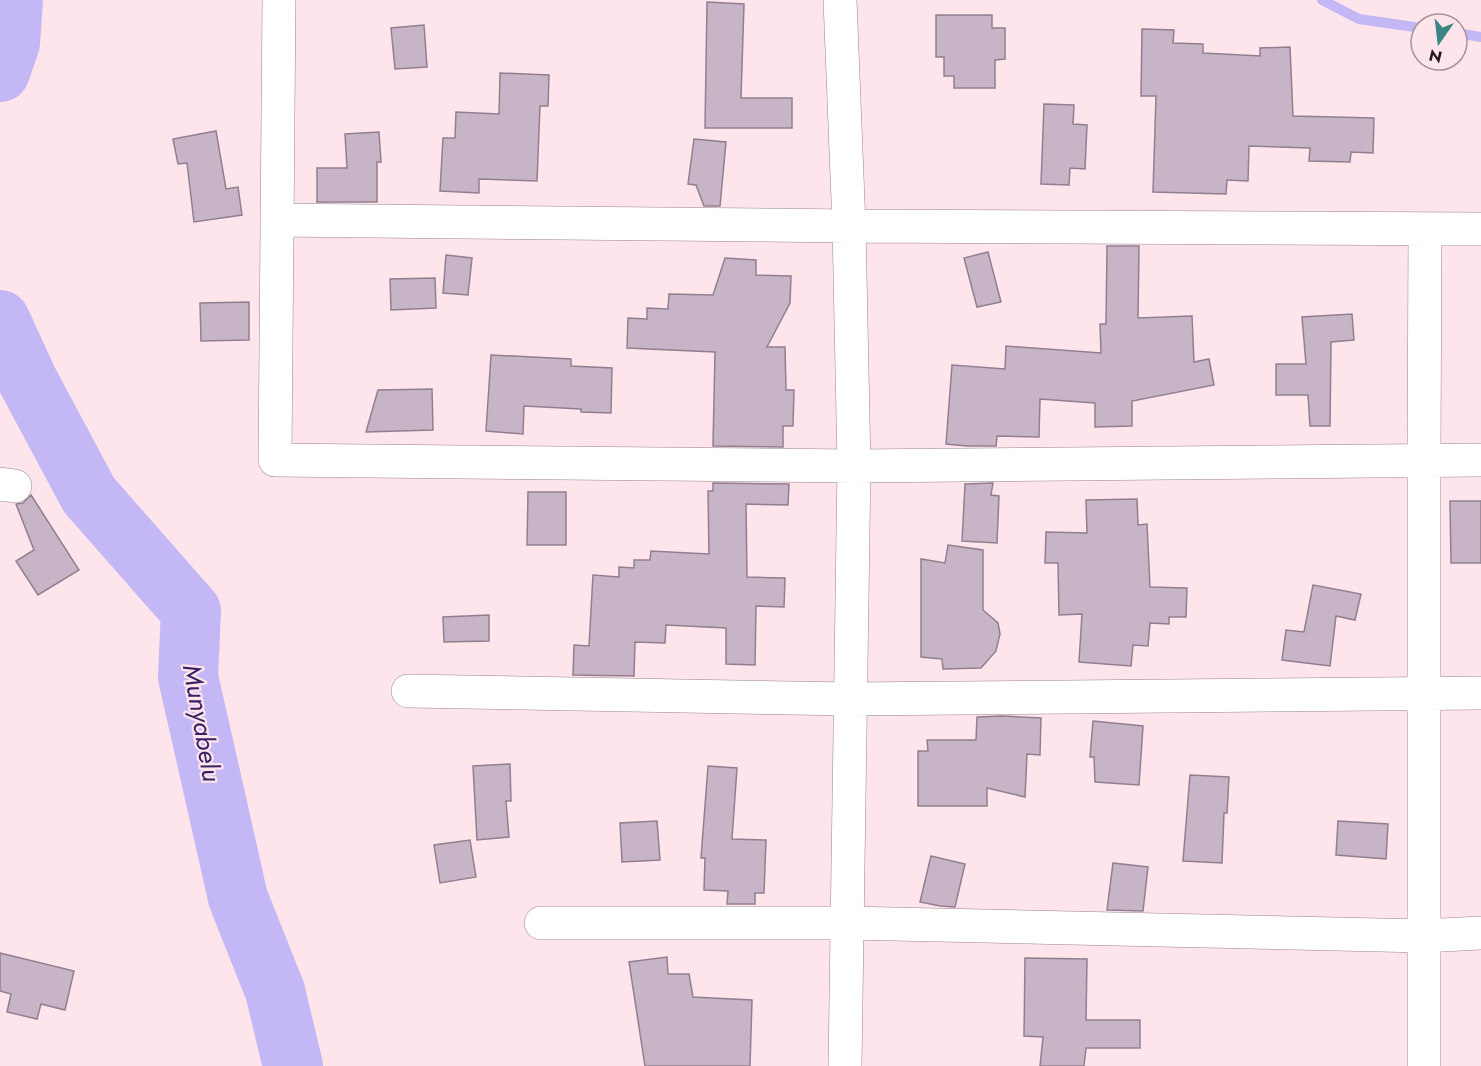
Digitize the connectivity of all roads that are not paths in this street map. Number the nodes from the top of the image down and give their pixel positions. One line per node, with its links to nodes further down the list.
1 (279, 0): 3 (street)
2 (840, 0): 4 (street)
3 (277, 220): 4 (street); 9 (street)
4 (849, 226): 6 (street); 9 (street)
5 (1481, 229): 6 (street)
6 (1425, 230): 8 (street)
7 (1481, 460): 8 (street)
8 (1424, 461): 9 (street); 12 (street)
9 (854, 466): 13 (street)
10 (408, 692): 13 (street)
11 (1481, 693): 12 (street)
12 (1423, 694): 13 (street); 17 (street)
13 (850, 699): 15 (street)
14 (541, 923): 15 (street)
15 (848, 923): 17 (street); 18 (street)
16 (1481, 933): 17 (street)
17 (1424, 936): 19 (street)
18 (844, 1066)
19 (1424, 1066)

